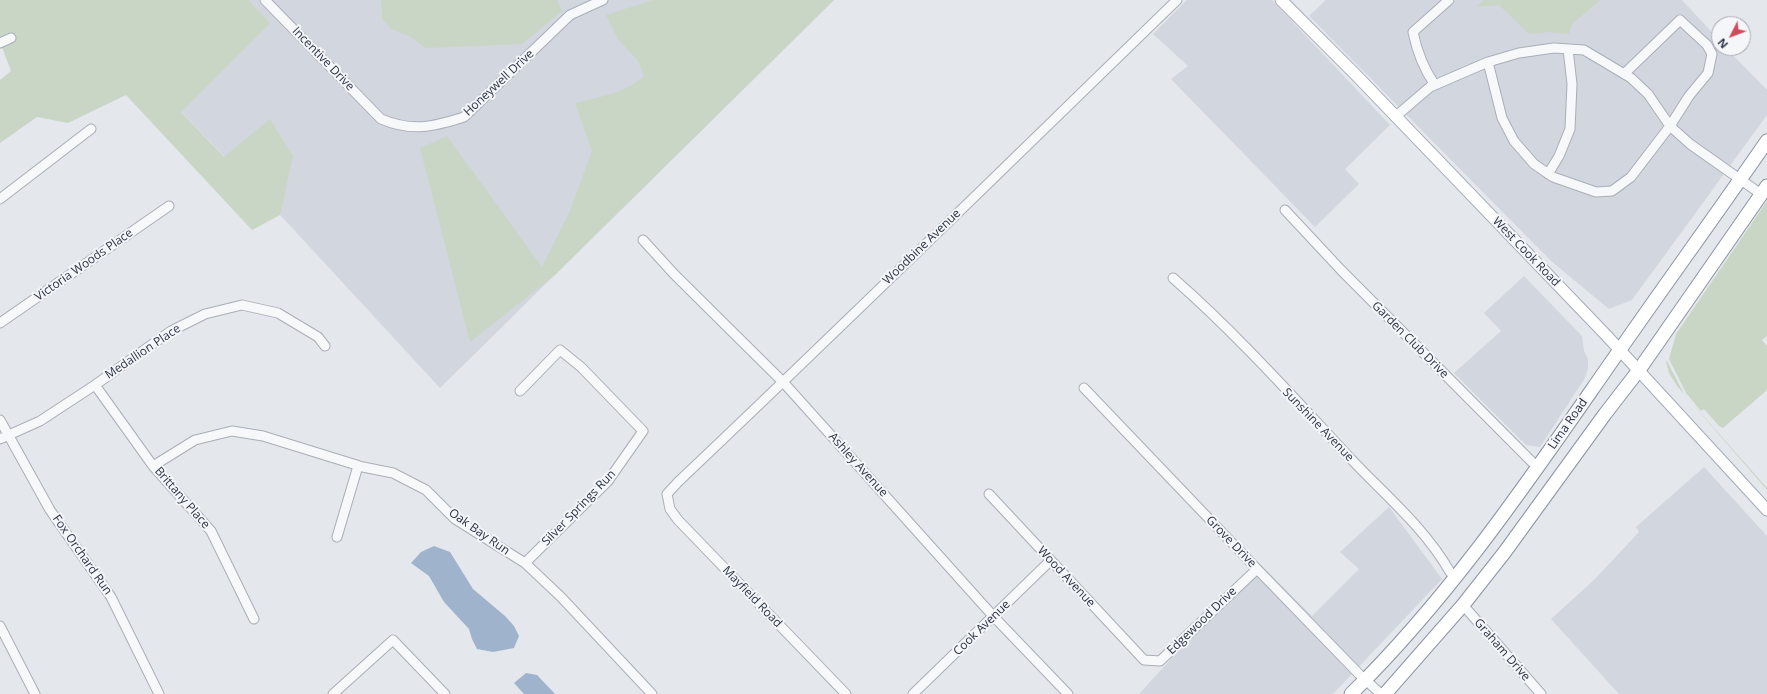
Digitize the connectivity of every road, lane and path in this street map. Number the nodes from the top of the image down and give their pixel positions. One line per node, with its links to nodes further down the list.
1 (265, 0): 13 (street, Incentive Drive)
2 (603, 0): 13 (street, Honeywell Drive)
3 (1177, 0): 29 (street, Woodbine Avenue)
4 (1281, 0): 12 (main road, West Cook Road)
5 (1449, 0): 11 (street)
6 (11, 38): 7 (street)
7 (0, 43)
8 (1568, 48): 9 (street); 10 (street); 17 (street)
9 (1488, 62): 11 (street); 17 (street)
10 (1624, 74): 14 (street); 14 (street)
11 (1435, 85): 12 (street)
12 (1395, 117): 27 (main road, West Cook Road)
13 (381, 118)
14 (1670, 126): 17 (street); 18 (street)
15 (91, 129): 20 (street)
16 (1767, 141): 18 (highway, Lima Road)
17 (1548, 174)
18 (1740, 180): 19 (street); 27 (highway, Lima Road)
19 (1764, 190): 28 (highway, Lima Road)
20 (0, 199)
21 (169, 206): 25 (street, Victoria Woods Place)
22 (1285, 210): 38 (street, Garden Club Drive)
23 (643, 240): 29 (street, Ashley Avenue)
24 (1173, 278): 46 (street, Sunshine Avenue)
25 (0, 324)
26 (325, 346): 30 (street, Medallion Place)
27 (1620, 350): 28 (main road, West Cook Road); 38 (highway, Lima Road)
28 (1639, 370): 41 (main road, West Cook Road); 47 (highway, Lima Road)
29 (784, 382): 39 (street, Woodbine Avenue); 48 (street, Ashley Avenue)
30 (95, 385): 34 (street, Medallion Place); 36 (street, Brittany Place)
31 (1084, 388): 45 (street, Grove Drive)
32 (520, 391): 44 (street, Silver Springs Run)
33 (0, 420): 34 (street, Fox Orchard Run)
34 (10, 436): 35 (street, Medallion Place); 54 (street, Fox Orchard Run)
35 (0, 439)
36 (153, 466): 37 (street, Oak Bay Run); 49 (street, Brittany Place)
37 (358, 466): 42 (street); 44 (street, Oak Bay Run)
38 (1538, 468): 46 (highway, Lima Road)
39 (667, 494): 58 (street, Mayfield Road)
40 (989, 494): 43 (street, Wood Avenue)
41 (1767, 510)
42 (337, 537)
43 (1050, 561): 48 (street, Cook Avenue); 51 (street, Wood Avenue)
44 (525, 563): 57 (street, Oak Bay Run)
45 (1256, 569): 51 (street, Edgewood Drive); 52 (street, Grove Drive)
46 (1456, 577): 52 (highway, Lima Road)
47 (1463, 605): 63 (highway, Lima Road); 64 (street, Graham Drive)
48 (994, 617): 59 (street, Cook Avenue); 60 (street, Ashley Avenue)
49 (254, 619)
50 (0, 626): 53 (street)
51 (1144, 660)
52 (1365, 680): 61 (highway, Lima Road); 62 (street, Grove Drive)
53 (35, 694)
54 (159, 694)
55 (333, 694): 56 (street)
56 (445, 694)
57 (652, 694)
58 (846, 694)
59 (913, 694)
60 (1068, 694)
61 (1351, 694)
62 (1381, 694)
63 (1385, 694)
64 (1541, 694)

